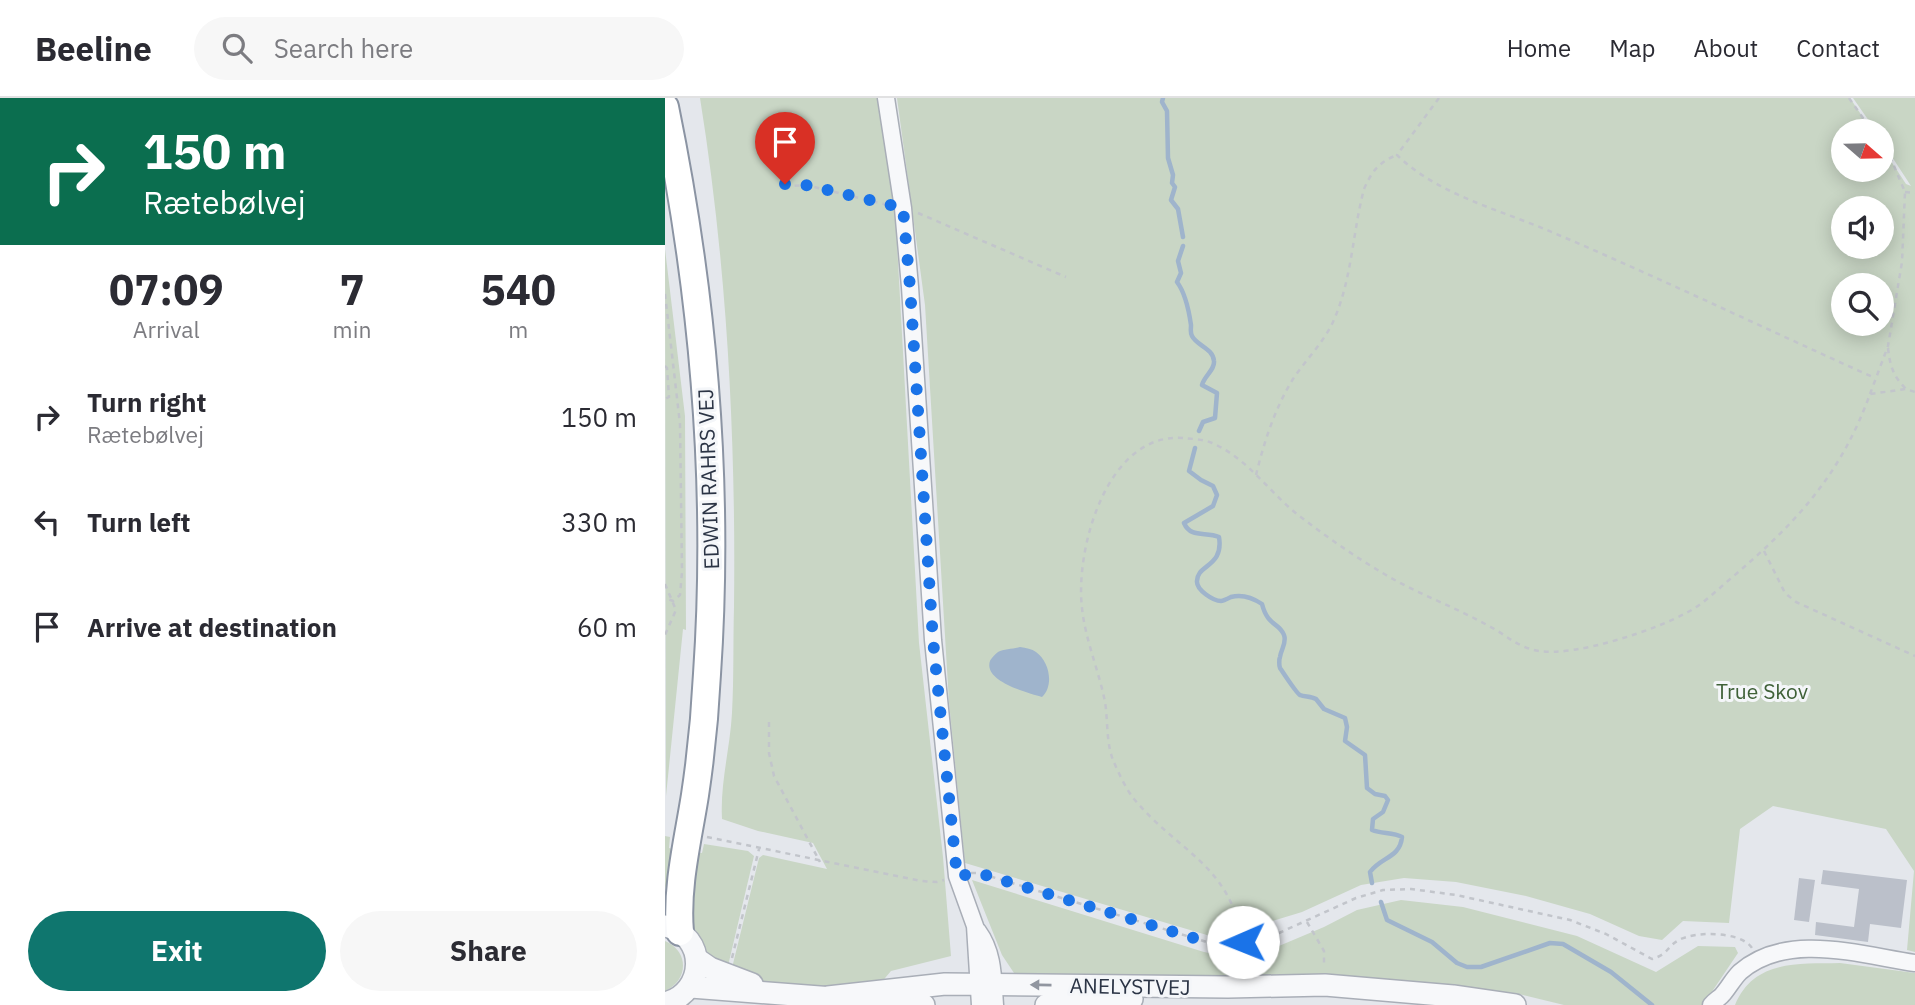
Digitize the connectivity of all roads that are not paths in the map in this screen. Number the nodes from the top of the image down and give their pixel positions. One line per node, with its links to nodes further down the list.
1 (886, 98): 10 (street)
2 (665, 107): 3 (highway, EDWIN RAHRS VEJ)
3 (684, 852): 4 (highway); 5 (highway)
4 (665, 902)
5 (673, 929): 6 (street)
6 (697, 959): 8 (street); 9 (street, ANELYSTVEJ)
7 (1915, 963): 12 (street)
8 (691, 987): 9 (street, ANELYSTVEJ); 13 (street)
9 (777, 993): 11 (street, ANELYSTVEJ)
10 (987, 995): 11 (street, ANELYSTVEJ); 17 (street, ANELYSTVEJ, one-way to 10)
11 (828, 997): 14 (street, ANELYSTVEJ)
12 (1724, 999): 18 (street)
13 (665, 1003)
14 (924, 1005)
15 (1046, 1005): 16 (street, ANELYSTVEJ)
16 (1433, 1005)
17 (1515, 1005)
18 (1711, 1005)

